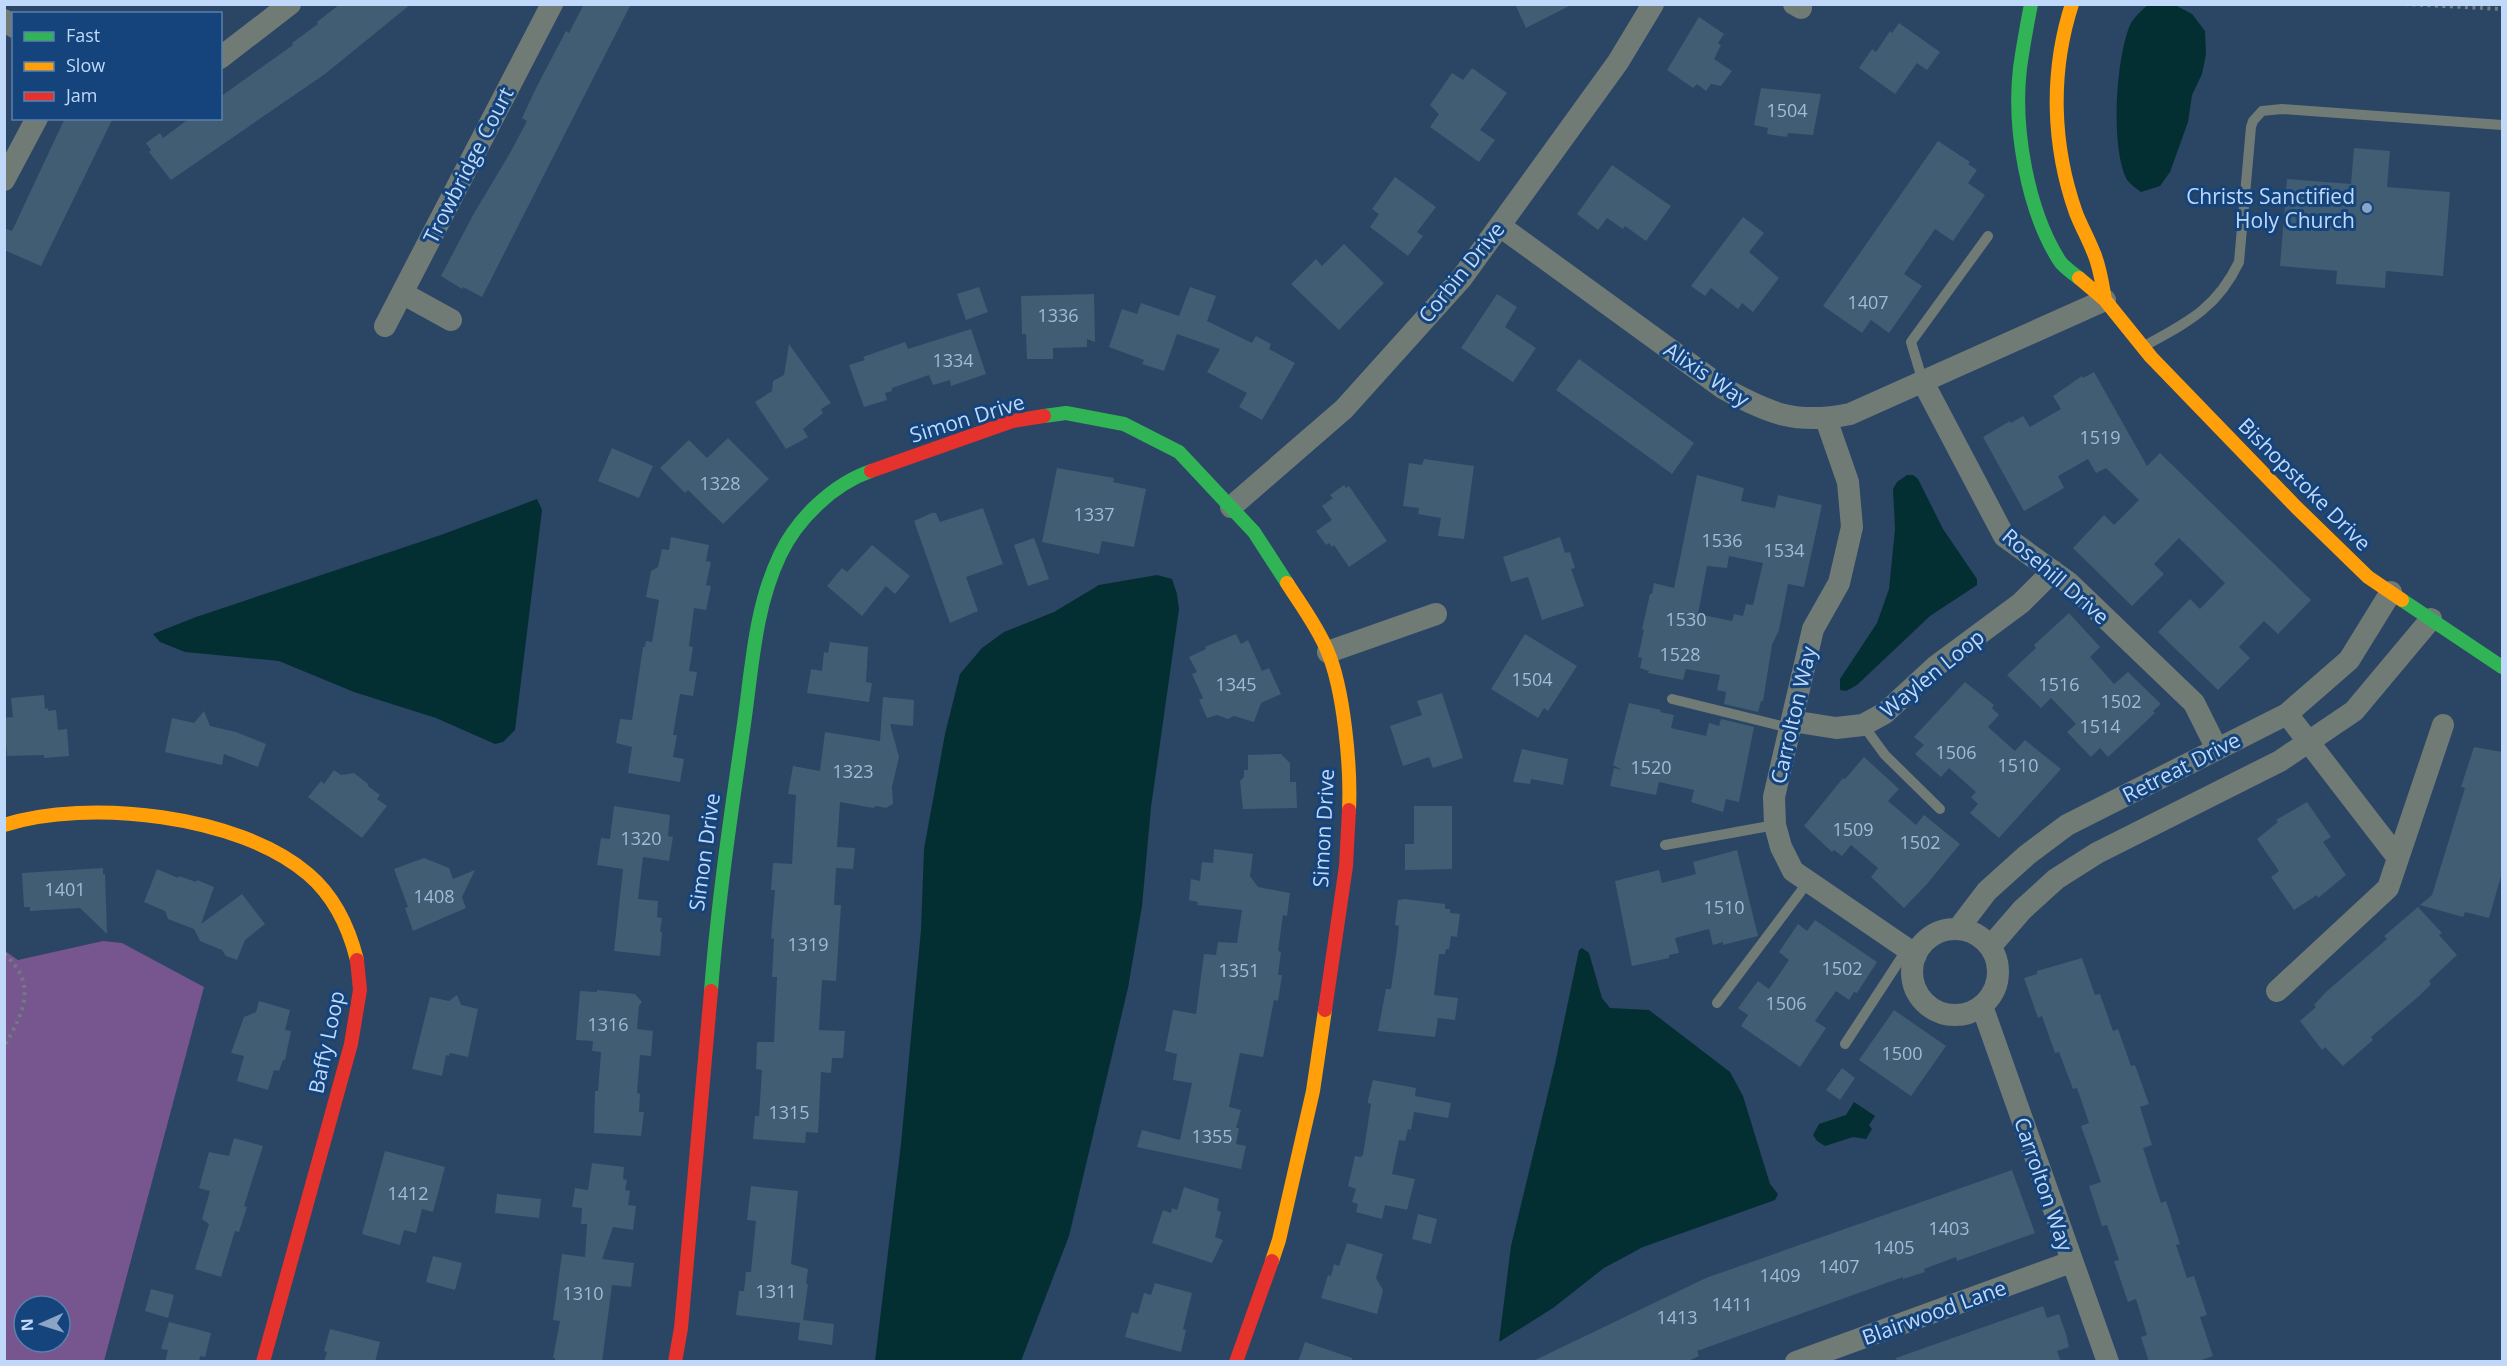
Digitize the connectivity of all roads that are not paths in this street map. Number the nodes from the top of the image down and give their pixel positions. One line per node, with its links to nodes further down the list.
1 (290, 4): 6 (street)
2 (552, 4): 12 (street, Trowbridge Court)
3 (1653, 4): 10 (street, Corbin Drive)
4 (2031, 4): 13 (street, Bishopstoke Drive)
5 (2072, 4): 13 (street, Bishopstoke Drive)
6 (222, 56)
7 (36, 120): 9 (street)
8 (2502, 125): 16 (lane)
9 (4, 180)
10 (1500, 225): 18 (street, Alixis Way); 19 (street, Corbin Drive)
11 (1988, 236): 17 (lane)
12 (402, 294): 14 (street); 15 (street, Trowbridge Court)
13 (2105, 300): 16 (street, Bishopstoke Drive); 17 (street, Alixis Way)
14 (451, 320)
15 (385, 326)
16 (2143, 347): 21 (street, Bishopstoke Drive)
17 (1923, 381): 18 (street, Alixis Way); 20 (street, Rosehill Drive)
18 (1826, 419): 28 (street, Carrolton Way)
19 (1231, 507): 24 (street, Simon Drive); 48 (street, Simon Drive)
20 (2053, 571): 29 (street, Waylen Loop); 32 (street, Rosehill Drive)
21 (2391, 592): 23 (street, Bishopstoke Drive); 27 (street, Retreat Drive)
22 (1436, 614): 24 (street)
23 (2431, 619): 25 (street, Bishopstoke Drive); 31 (street, Retreat Drive)
24 (1328, 652): 49 (street, Simon Drive)
25 (2502, 667)
26 (1672, 699): 28 (lane)
27 (2287, 714): 31 (street); 32 (street, Retreat Drive)
28 (1791, 725): 29 (street, Waylen Loop); 35 (street, Carrolton Way)
29 (1863, 725): 33 (lane)
30 (2443, 725): 37 (street)
31 (2309, 742): 37 (street); 40 (street, Retreat Drive)
32 (2217, 749): 39 (street, Retreat Drive)
33 (1940, 809)
34 (4, 825): 47 (street, Baffy Loop)
35 (1775, 825): 36 (lane); 38 (street, Carrolton Way)
36 (1665, 845)
37 (2398, 858): 42 (street)
38 (1808, 882): 41 (street, Carrolton Way); 43 (lane)
39 (1958, 929): 40 (street); 41 (street)
40 (1990, 947): 44 (street)
41 (1911, 952): 44 (street); 45 (lane)
42 (2277, 991)
43 (1717, 1004)
44 (1982, 1006): 46 (street, Carrolton Way)
45 (1845, 1044)
46 (2071, 1262): 50 (street, Blairwood Lane); 51 (street, Carrolton Way)
47 (263, 1362)
48 (675, 1362)
49 (1236, 1362)
50 (1796, 1362)
51 (2108, 1362)

